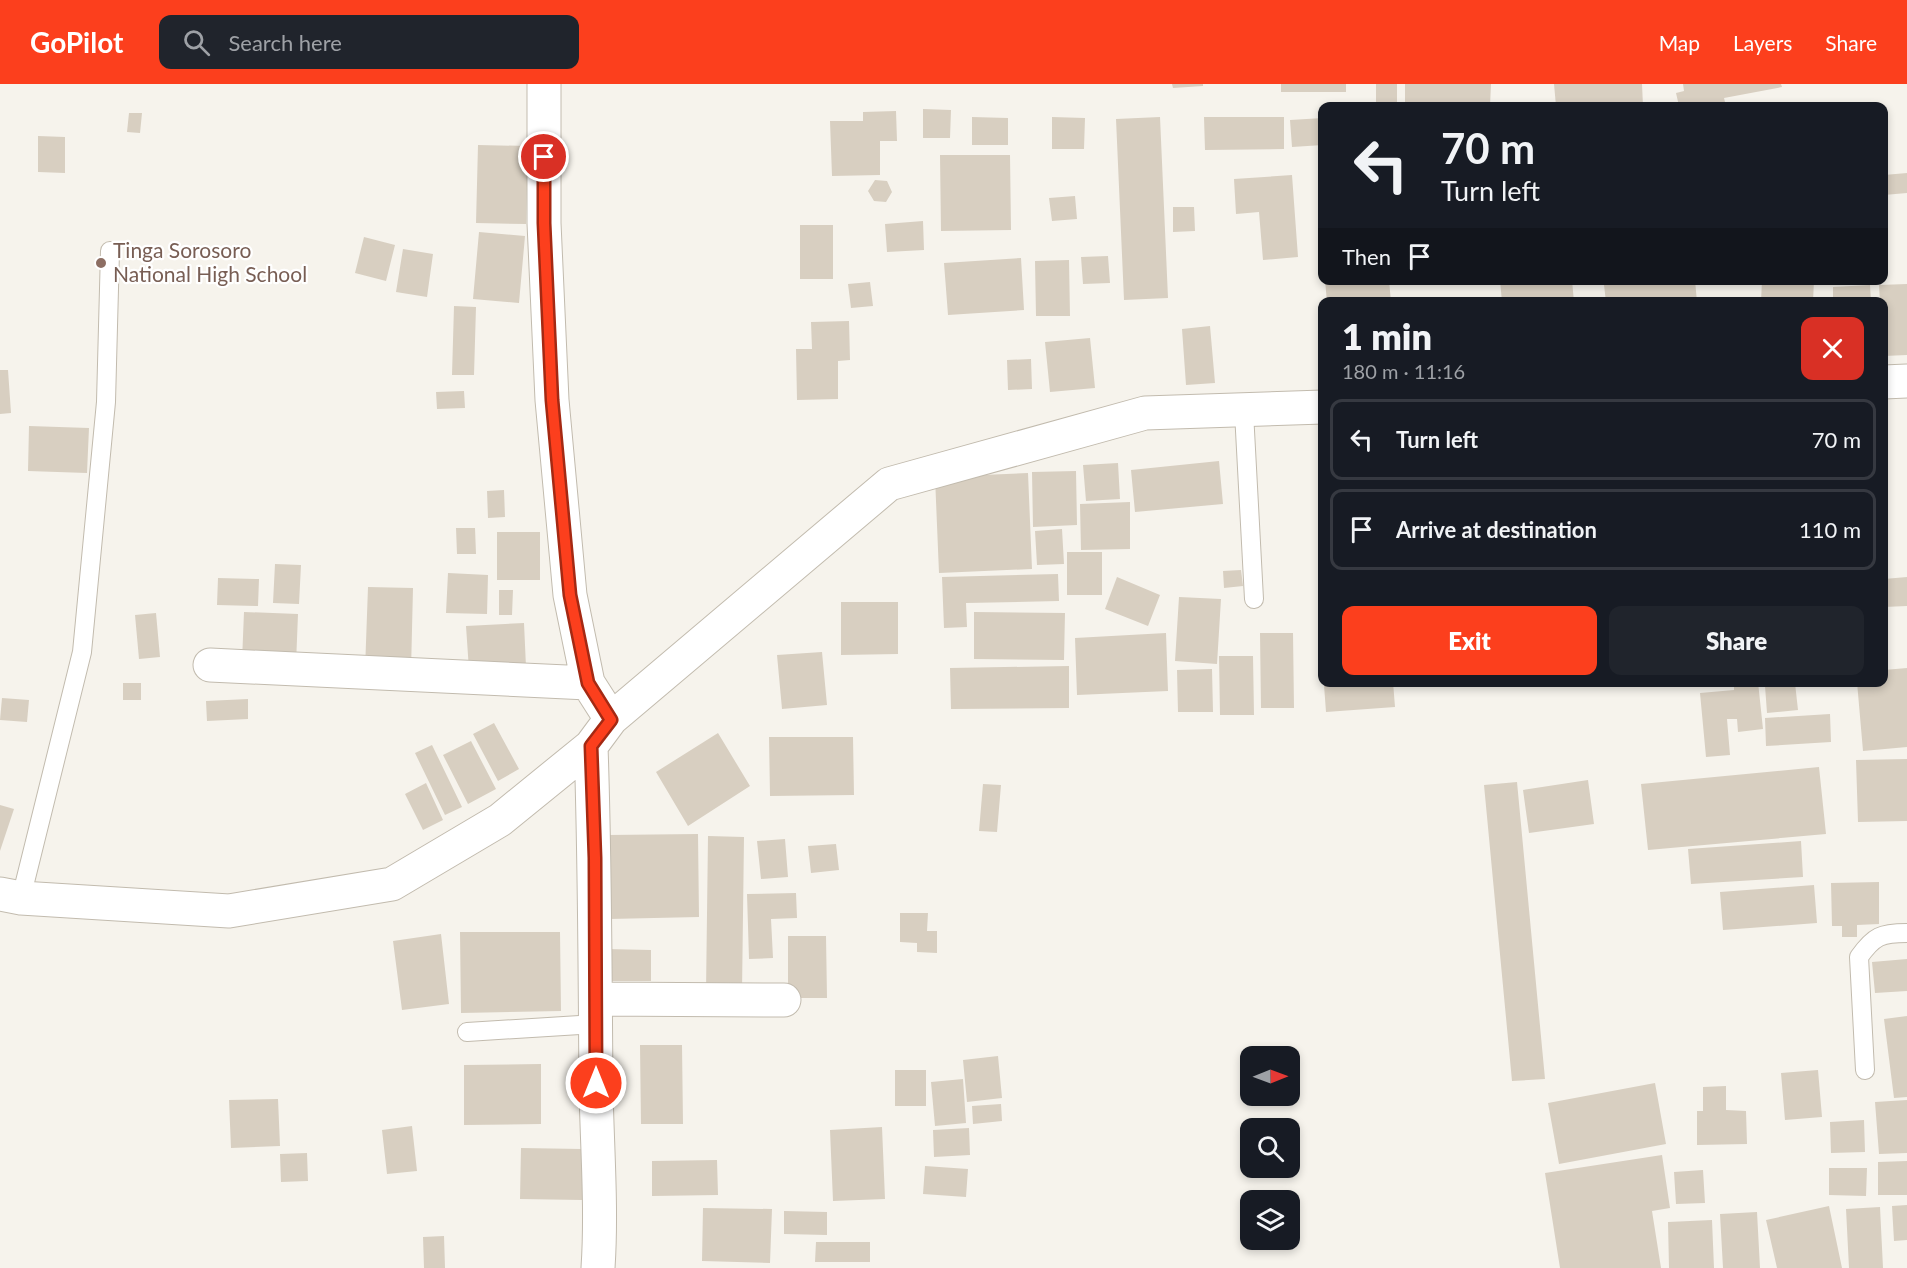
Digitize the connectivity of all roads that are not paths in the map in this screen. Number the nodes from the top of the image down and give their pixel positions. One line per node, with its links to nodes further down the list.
1 (544, 84): 9 (street)
2 (110, 251): 12 (lane)
3 (1907, 381): 4 (street)
4 (1888, 382)
5 (1318, 407): 6 (street)
6 (1244, 411): 7 (lane); 10 (street)
7 (1254, 598)
8 (210, 665): 9 (street)
9 (588, 683): 10 (street)
10 (611, 720): 11 (street)
11 (591, 746): 12 (street); 15 (street)
12 (11, 896)
13 (1907, 933): 17 (lane)
14 (784, 1000): 15 (street)
15 (596, 1011): 16 (lane); 18 (street)
16 (467, 1032)
17 (1865, 1070)
18 (598, 1268)

